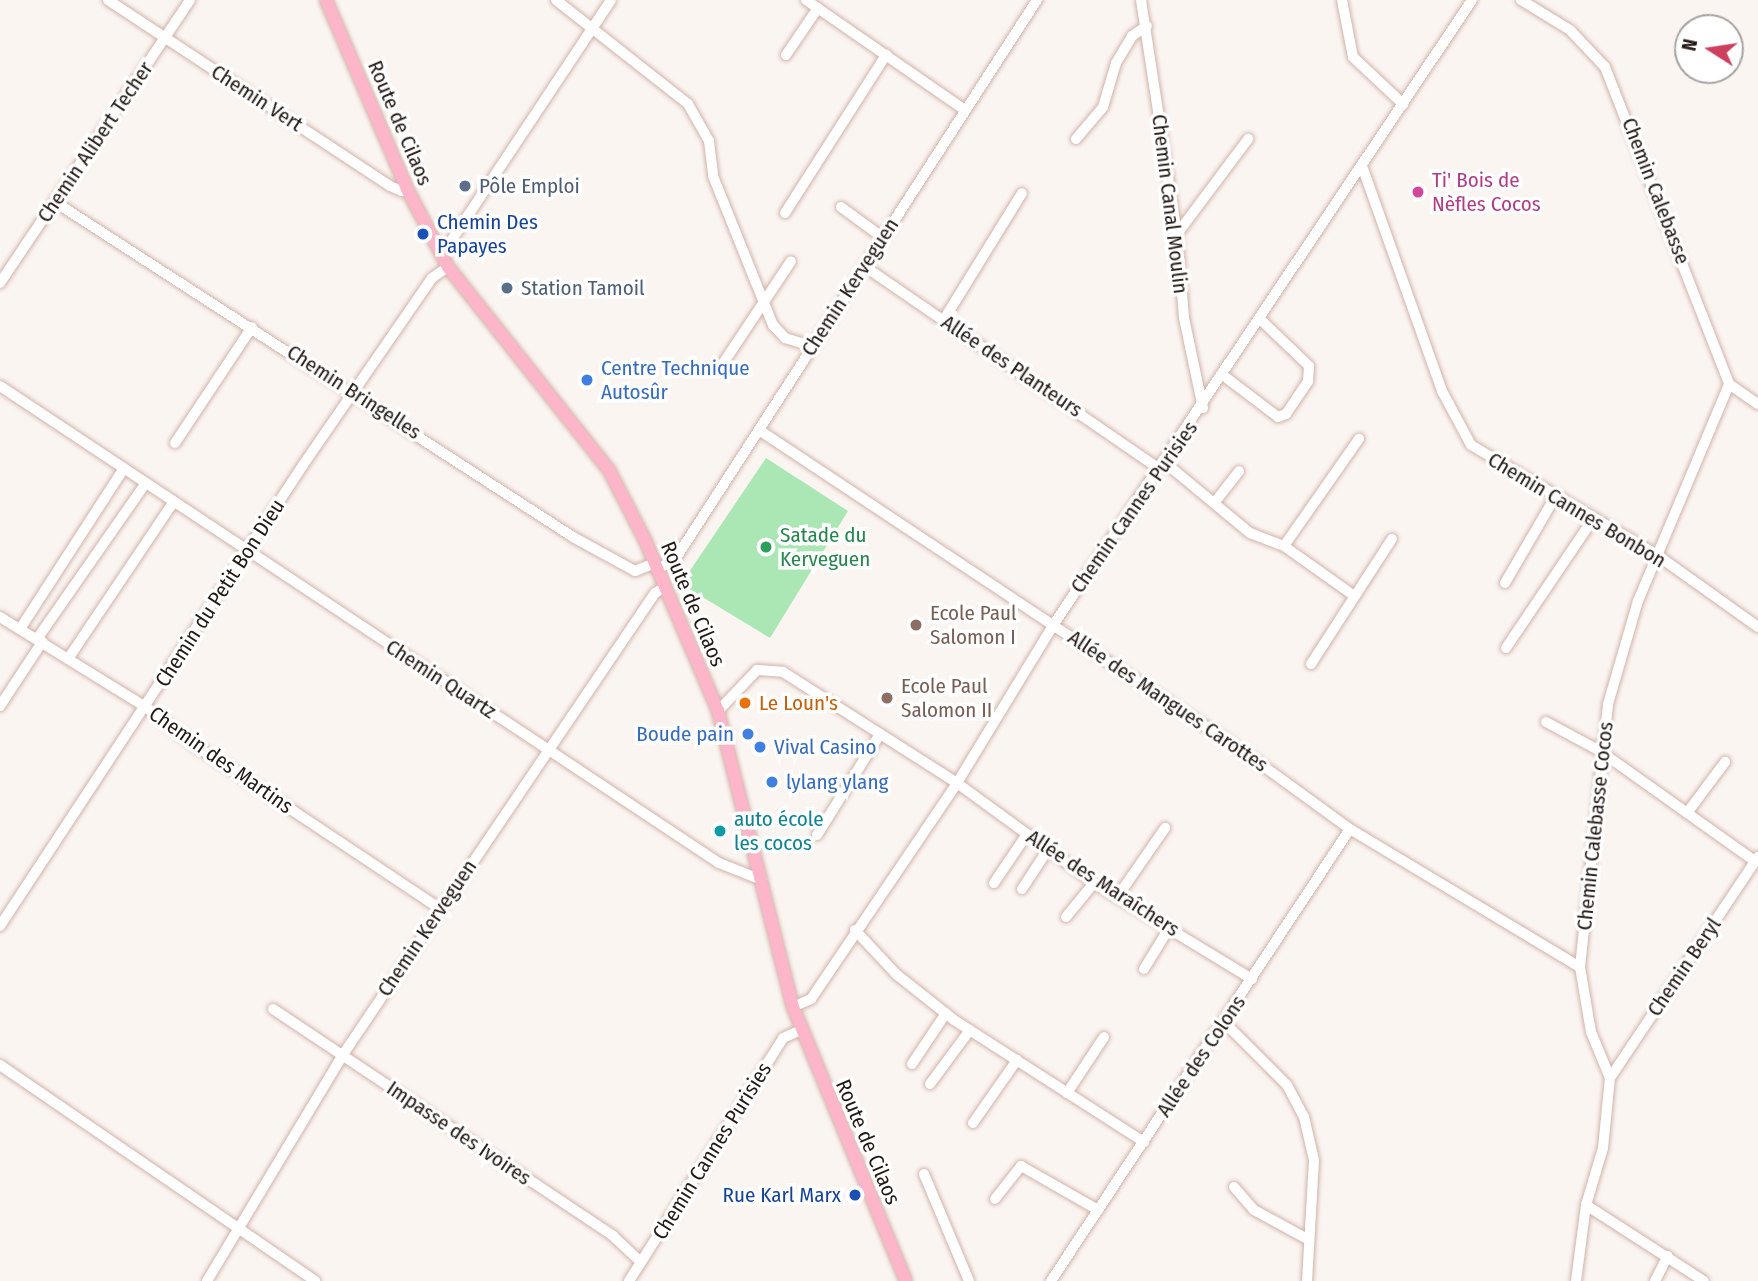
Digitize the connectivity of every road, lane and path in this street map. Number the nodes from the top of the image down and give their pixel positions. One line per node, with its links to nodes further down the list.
1 (108, 0): 15 (street, Chemin Vert)
2 (190, 0): 15 (street, Chemin Alibert Techer)
3 (326, 0): 23 (main road, Route de Cilaos)
4 (556, 0): 14 (street)
5 (611, 0): 14 (street, Chemin du Petit Bon Dieu)
6 (806, 0): 12 (street)
7 (1037, 0): 19 (street, Chemin Kerveguen)
8 (1140, 0): 13 (street, Chemin Canal Moulin)
9 (1342, 0): 18 (street)
10 (1472, 0): 18 (street, Chemin Cannes Purisies)
11 (1521, 0): 41 (street, Chemin Calebasse)
12 (818, 8): 16 (street); 17 (street)
13 (1147, 26): 20 (street); 28 (street, Chemin Canal Moulin)
14 (593, 27): 30 (street, Chemin du Petit Bon Dieu); 34 (street)
15 (164, 37): 23 (street, Chemin Vert); 25 (street, Chemin Alibert Techer)
16 (786, 55)
17 (887, 55): 19 (street); 27 (street)
18 (1403, 104): 22 (street, Chemin Cannes Purisies)
19 (965, 110): 29 (street, Chemin Kerveguen)
20 (1076, 139)
21 (1248, 139): 28 (street)
22 (1362, 166): 35 (street, Chemin Cannes Purisies); 53 (street, Chemin Cannes Bonbon)
23 (407, 189): 30 (main road, Route de Cilaos)
24 (1022, 193): 36 (street)
25 (55, 202): 33 (street, Chemin Alibert Techer); 37 (street, Chemin Bringelles)
26 (841, 207): 29 (street)
27 (785, 213)
28 (1178, 234): 45 (street, Chemin Canal Moulin)
29 (882, 237): 32 (street, Chemin Kerveguen)
30 (444, 261): 43 (street, Chemin du Petit Bon Dieu); 61 (main road, Route de Cilaos)
31 (791, 261): 34 (street)
32 (864, 266): 36 (street, Allée des Planteurs); 38 (street, Chemin Kerveguen)
33 (2, 277)
34 (764, 300): 38 (street); 39 (street)
35 (1261, 320): 40 (street, Chemin Cannes Purisies); 40 (street)
36 (943, 321): 49 (street, Allée des Planteurs)
37 (252, 327): 43 (street, Chemin Bringelles); 48 (street)
38 (811, 346): 46 (street, Chemin Kerveguen)
39 (720, 368)
40 (1224, 376): 45 (street, Chemin Cannes Purisies)
41 (1729, 384): 44 (street); 60 (street, Chemin Calebasse Cocos)
42 (0, 386): 50 (street, Chemin Quartz)
43 (355, 392): 59 (street, Chemin du Petit Bon Dieu); 61 (street, Chemin Bringelles)
44 (1758, 404)
45 (1203, 408): 49 (street, Chemin Cannes Purisies)
46 (759, 430): 61 (street, Chemin Kerveguen); 66 (street, Allée des Mangues Carottes)
47 (1359, 439): 58 (street)
48 (175, 443)
49 (1161, 465): 54 (street, Allée des Planteurs); 66 (street, Chemin Cannes Purisies)
50 (123, 470): 52 (street, Chemin Quartz); 68 (street)
51 (1239, 471): 54 (street)
52 (145, 484): 55 (street, Chemin Quartz); 69 (street)
53 (1555, 497): 56 (street, Chemin Cannes Bonbon); 62 (street)
54 (1215, 502): 58 (street, Allée des Planteurs)
55 (173, 503): 59 (street, Chemin Quartz); 71 (street)
56 (1593, 519): 60 (street, Chemin Cannes Bonbon); 70 (street)
57 (1392, 539): 64 (street)
58 (1284, 546): 64 (street, Allée des Planteurs)
59 (246, 552): 74 (street, Chemin du Petit Bon Dieu); 78 (street, Chemin Quartz)
60 (1657, 555): 67 (street, Chemin Cannes Bonbon); 79 (street, Chemin Calebasse Cocos)
61 (656, 566): 63 (main road, Route de Cilaos)
62 (1505, 583)
63 (666, 587): 75 (main road, Route de Cilaos); 78 (street, Chemin Kerveguen)
64 (1353, 595): 72 (street)
65 (0, 617): 68 (street, Chemin des Martins)
66 (1054, 624): 81 (street, Chemin Cannes Purisies); 84 (street, Allée des Mangues Carottes)
67 (1758, 627)
68 (20, 629): 69 (street, Chemin des Martins)
69 (39, 640): 71 (street, Chemin des Martins); 73 (street)
70 (1506, 648)
71 (68, 659): 74 (street, Chemin des Martins)
72 (1311, 664)
73 (0, 706)
74 (146, 707): 94 (street, Chemin des Martins); 96 (street, Chemin du Petit Bon Dieu)
75 (718, 711): 77 (street, Allée des Maraîchers); 89 (main road, Route de Cilaos)
76 (1546, 722): 79 (street)
77 (880, 734): 81 (street, Allée des Maraîchers); 86 (street)
78 (548, 749): 89 (street, Chemin Quartz); 94 (street, Chemin Kerveguen)
79 (1600, 751): 82 (street); 99 (street, Chemin Calebasse Cocos)
80 (1725, 762): 82 (street)
81 (957, 783): 85 (street, Allée des Maraîchers); 98 (street, Chemin Cannes Purisies)
82 (1687, 813): 88 (street)
83 (1165, 828): 93 (street)
84 (1350, 829): 99 (street, Allée des Mangues Carottes); 101 (street, Allée des Colons)
85 (1027, 834): 87 (street, Allée des Maraîchers); 90 (street)
86 (817, 835)
87 (1047, 851): 91 (street, Allée des Maraîchers); 92 (street)
88 (1756, 859): 113 (street, Chemin Beryl)
89 (762, 880): 102 (main road, Route de Cilaos)
90 (994, 883)
91 (1094, 883): 93 (street, Allée des Maraîchers); 95 (street)
92 (1022, 889)
93 (1118, 896): 97 (street, Allée des Maraîchers)
94 (439, 908): 109 (street, Chemin Kerveguen)
95 (1066, 917)
96 (0, 926)
97 (1170, 928): 100 (street); 101 (street, Allée des Maraîchers)
98 (855, 930): 102 (street, Chemin Cannes Purisies); 104 (street)
99 (1580, 967): 113 (street, Chemin Calebasse Cocos)
100 (1144, 969)
101 (1252, 979): 105 (street, Allée des Colons)
102 (793, 1007): 106 (main road, Route de Cilaos)
103 (273, 1009): 109 (street, Impasse des Ivoires)
104 (946, 1013): 107 (street); 111 (street)
105 (1224, 1022): 117 (street, Allée des Colons); 124 (street)
106 (801, 1030): 126 (street, Chemin Cannes Purisies); 130 (main road, Route de Cilaos)
107 (970, 1030): 110 (street); 114 (street)
108 (1104, 1037): 115 (street)
109 (341, 1056): 123 (street, Chemin Kerveguen); 126 (street, Impasse des Ivoires)
110 (1017, 1060): 115 (street); 116 (street)
111 (912, 1064)
112 (0, 1065): 123 (street)
113 (1610, 1078): 121 (street, Chemin Calebasse Cocos)
114 (930, 1084)
115 (1067, 1093): 117 (street)
116 (973, 1123)
117 (1144, 1142): 122 (street, Allée des Colons)
118 (924, 1174): 131 (street)
119 (1234, 1187): 124 (street)
120 (995, 1199): 122 (street)
121 (1586, 1205): 125 (street); 134 (street, Chemin Calebasse Cocos)
122 (1098, 1210): 132 (street, Allée des Colons)
123 (239, 1230): 127 (street, Chemin Kerveguen); 128 (street)
124 (1310, 1240): 133 (street)
125 (1668, 1256): 135 (street); 136 (street)
126 (641, 1262): 129 (street, Chemin Cannes Purisies)
127 (206, 1281)
128 (315, 1281)
129 (629, 1281)
130 (906, 1281)
131 (969, 1281)
132 (1051, 1281)
133 (1307, 1281)
134 (1576, 1281)
135 (1655, 1281)
136 (1703, 1281)

